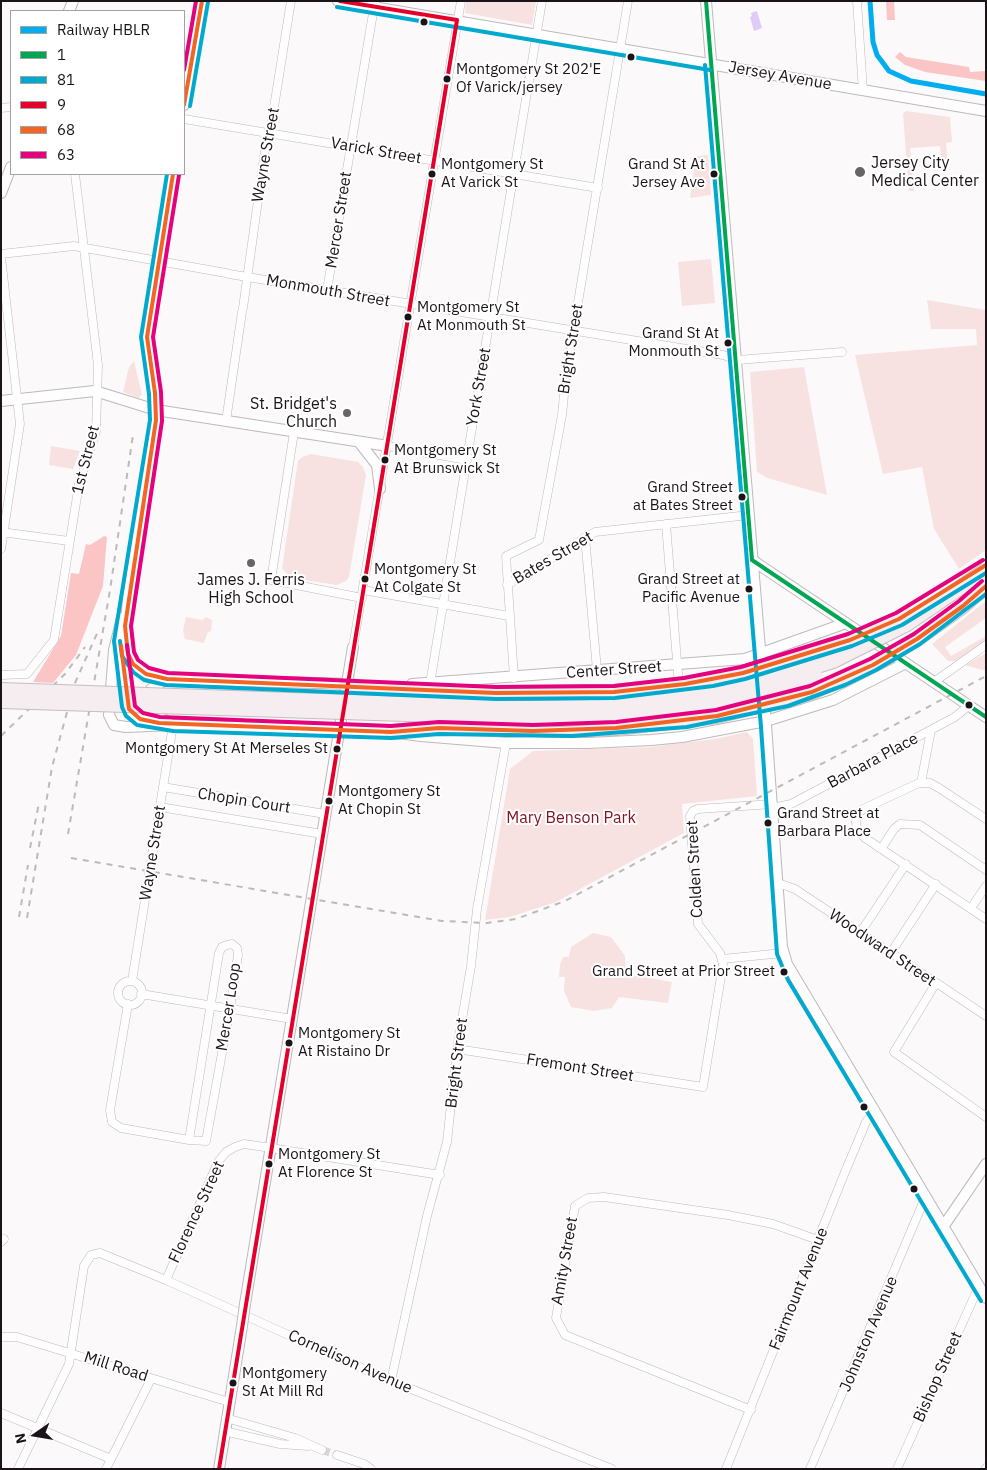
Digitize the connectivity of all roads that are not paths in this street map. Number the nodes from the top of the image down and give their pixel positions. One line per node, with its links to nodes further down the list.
1 (202, 1): 15 (main road)
2 (291, 1): 18 (street, Wayne Street)
3 (338, 1): 9 (main road, Jersey Avenue)
4 (461, 1): 10 (street)
5 (542, 1): 11 (street, York Street)
6 (628, 1): 12 (street, Bright Street)
7 (706, 1): 13 (main road)
8 (857, 1): 14 (street)
9 (374, 4): 10 (main road, Jersey Avenue); 19 (street, Mercer Street)
10 (458, 20): 11 (main road, Jersey Avenue); 20 (street)
11 (536, 34): 12 (main road, Jersey Avenue); 24 (street, York Street)
12 (620, 48): 13 (main road, Jersey Avenue); 26 (street, Bright Street)
13 (711, 64): 14 (main road, Jersey Avenue); 36 (main road)
14 (863, 91): 16 (main road, Jersey Avenue)
15 (185, 99)
16 (986, 111)
17 (185, 119): 18 (street, Varick Street)
18 (270, 132): 19 (street, Varick Street); 30 (street, Wayne Street)
19 (351, 146): 20 (street, Varick Street); 31 (street, Mercer Street)
20 (435, 161): 24 (street, Varick Street); 32 (street)
21 (10, 169): 25 (main road)
22 (75, 175): 27 (street, 1st Street)
23 (173, 175): 29 (main road)
24 (513, 175): 26 (street, Varick Street); 33 (street, York Street)
25 (2, 187)
26 (598, 188): 34 (street, Bright Street)
27 (84, 247): 28 (street, Monmouth Street); 29 (street, Monmouth Street); 37 (street, 1st Street)
28 (1, 255): 38 (street)
29 (159, 262): 30 (street, Monmouth Street); 40 (main road)
30 (247, 277): 31 (street, Monmouth Street); 41 (street, Wayne Street)
31 (328, 290): 32 (street, Monmouth Street)
32 (412, 305): 33 (street, Monmouth Street); 44 (street)
33 (491, 317): 34 (street, Monmouth Street); 45 (street, York Street)
34 (574, 331): 36 (street, Monmouth Street); 57 (street, Bright Street)
35 (842, 352): 36 (street, Monmouth Street)
36 (737, 360): 47 (main road)
37 (98, 392): 38 (main road); 40 (main road); 51 (street, 1st Street)
38 (17, 399): 39 (main road); 49 (street)
39 (1, 401)
40 (156, 410): 41 (main road); 60 (main road)
41 (226, 421): 42 (main road)
42 (294, 432): 43 (main road); 59 (street)
43 (359, 442): 44 (main road); 46 (main road)
44 (388, 446): 45 (street); 46 (street)
45 (467, 460): 61 (street, York Street)
46 (380, 489): 59 (street)
47 (749, 515): 48 (street, Bates Street); 53 (main road)
48 (666, 524): 50 (street, Bates Street); 69 (street)
49 (3, 532): 51 (street); 52 (street)
50 (585, 537): 57 (street, Bates Street); 70 (street)
51 (69, 541): 71 (street, 1st Street)
52 (1, 549)
53 (752, 560): 64 (main road); 67 (main road)
54 (986, 565): 76 (highway, bridge)
55 (986, 570): 77 (highway, bridge)
56 (986, 581): 78 (highway, bridge)
57 (506, 585): 63 (street, Bright Street)
58 (986, 586): 85 (highway, bridge)
59 (362, 594): 61 (street); 66 (street)
60 (128, 598): 62 (main road); 73 (main road, Center Street)
61 (443, 604): 63 (street); 75 (street, York Street)
62 (123, 613): 82 (main road); 82 (main road)
63 (509, 616): 72 (street, Bright Street)
64 (846, 623): 67 (main road, Center Street); 68 (main road)
65 (986, 645): 74 (street)
66 (353, 647): 76 (main road)
67 (760, 653): 69 (main road, Center Street); 81 (main road)
68 (906, 663): 74 (main road); 81 (main road)
69 (677, 665): 70 (main road, Center Street); 87 (street)
70 (596, 670): 72 (main road, Center Street)
71 (1, 675)
72 (514, 678): 75 (main road, Center Street)
73 (167, 679): 76 (main road, Center Street); 82 (main road)
74 (934, 682): 79 (main road)
75 (430, 684): 76 (main road, Center Street)
76 (346, 685): 83 (main road)
77 (1, 690)
78 (1, 701)
79 (968, 706): 80 (main road); 84 (street, Barbara Place)
80 (986, 717)
81 (766, 721): 87 (main road); 91 (main road)
82 (173, 725): 83 (main road); 90 (street, Wayne Street)
83 (339, 730): 86 (main road); 93 (main road)
84 (931, 730): 89 (street); 91 (street, Barbara Place)
85 (521, 731): 86 (highway); 88 (highway)
86 (391, 732): 88 (main road)
87 (682, 737): 88 (main road)
88 (506, 742): 116 (street, Bright Street)
89 (921, 783): 94 (street); 96 (street)
90 (163, 787): 92 (street, Wayne Street); 93 (street, Chopin Court)
91 (773, 806): 99 (main road); 107 (street, Colden Street)
92 (160, 807): 95 (street, Chopin Court); 108 (street, Wayne Street)
93 (325, 814): 95 (main road)
94 (986, 819)
95 (322, 834): 115 (main road)
96 (881, 849): 97 (street); 98 (street)
97 (906, 864): 100 (street); 104 (street)
98 (986, 870)
99 (778, 883): 104 (street, Woodward Street); 105 (main road)
100 (936, 884): 102 (street); 106 (street)
101 (986, 886): 102 (street)
102 (971, 908): 103 (street)
103 (986, 919)
104 (860, 933): 106 (street, Woodward Street)
105 (783, 953): 107 (street); 117 (main road)
106 (890, 954): 109 (street, Woodward Street)
107 (722, 959): 116 (street, Fremont Street)
108 (132, 981): 110 (street); 111 (street, Wayne Street)
109 (936, 984): 114 (street, Woodward Street); 118 (street)
110 (141, 994): 111 (street); 112 (street)
111 (128, 1004): 119 (street, Wayne Street)
112 (211, 1006): 113 (street); 113 (street, Mercer Loop); 120 (street, Mercer Loop)
113 (230, 1009): 115 (street); 120 (street, Mercer Loop)
114 (986, 1016)
115 (292, 1019): 121 (main road)
116 (457, 1049): 123 (street, Bright Street)
117 (874, 1112): 124 (main road); 126 (street, Fairmount Avenue)
118 (986, 1117)
119 (112, 1122): 120 (street, Mercer Loop)
120 (189, 1140)
121 (271, 1148): 123 (street, Florence Street); 127 (street, Florence Street); 134 (main road, bridge)
122 (986, 1164): 125 (main road)
123 (440, 1175): 133 (street, Bright Street)
124 (926, 1198): 125 (main road); 150 (street, Johnston Avenue)
125 (943, 1227): 128 (main road)
126 (818, 1240): 135 (street, Fairmount Avenue); 135 (street, Amity Street)
127 (166, 1280): 131 (street, Cornelison Avenue); 133 (street, Cornelison Avenue)
128 (978, 1286): 129 (main road); 151 (street, Bishop Street)
129 (986, 1298)
130 (1, 1338): 131 (street, Mill Road)
131 (72, 1353): 132 (street, Mill Road); 138 (street)
132 (151, 1379): 134 (street, Mill Road); 143 (street)
133 (392, 1381): 148 (street, Cornelison Avenue)
134 (229, 1402): 137 (main road)
135 (751, 1410): 149 (street, Fairmount Avenue)
136 (1, 1413): 138 (street)
137 (226, 1418): 139 (main road); 140 (street)
138 (37, 1429): 143 (street); 144 (street)
139 (224, 1431): 140 (street); 146 (main road)
140 (313, 1446): 141 (street)
141 (322, 1450)
142 (337, 1454): 147 (street)
143 (111, 1459): 145 (street)
144 (18, 1469)
145 (106, 1469)
146 (219, 1469)
147 (370, 1469)
148 (612, 1469)
149 (726, 1469)
150 (810, 1469)
151 (897, 1469)

